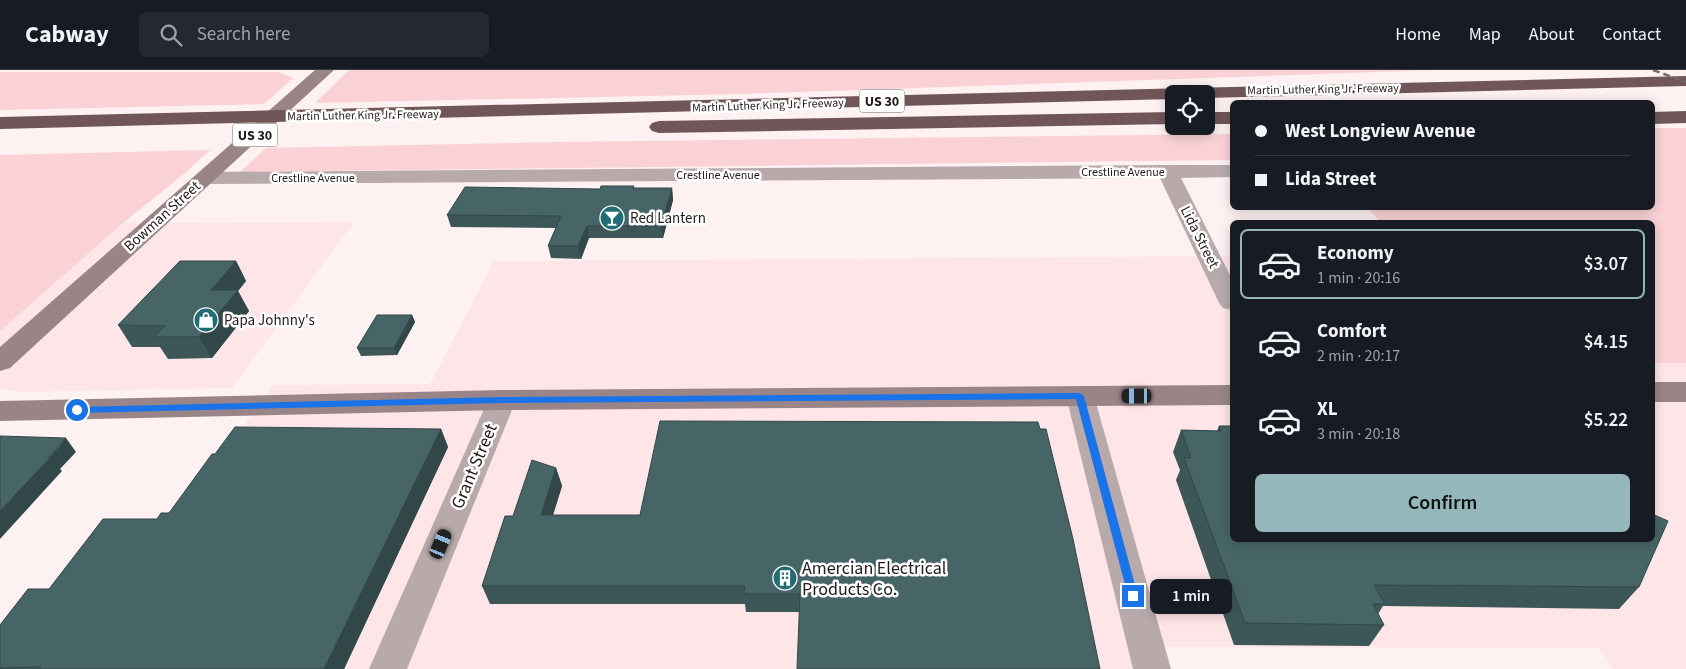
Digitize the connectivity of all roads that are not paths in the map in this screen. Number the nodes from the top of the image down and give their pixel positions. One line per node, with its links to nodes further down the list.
1 (325, 70): 20 (street, Bowman Street)
2 (1686, 73): 4 (highway)
3 (1686, 81): 4 (highway, Martin Luther King Jr. Freeway / US 30)
4 (1359, 85): 5 (highway, Martin Luther King Jr. Freeway / US 30)
5 (1215, 92)
6 (1165, 93): 14 (highway, Martin Luther King Jr. Freeway / US 30)
7 (1686, 108): 8 (highway)
8 (1655, 109)
9 (1686, 117): 13 (highway)
10 (1165, 118): 15 (highway, Martin Luther King Jr. Freeway / US 30)
11 (1215, 118): 12 (highway)
12 (1230, 118)
13 (1655, 118)
14 (0, 123)
15 (642, 127)
16 (364, 132): 17 (highway, Martin Luther King Jr. Freeway / US 30)
17 (0, 140)
18 (1167, 171): 19 (street, Crestline Avenue); 20 (street, Crestline Avenue); 21 (street, Lida Street)
19 (1230, 171)
20 (204, 178): 22 (street, Bowman Street)
21 (1230, 299)
22 (0, 362)
23 (1655, 392): 24 (street)
24 (1686, 392)
25 (1230, 395): 26 (street)
26 (1080, 396): 27 (street); 30 (street)
27 (502, 400): 28 (street); 29 (street, Grant Street)
28 (0, 411)
29 (388, 669)
30 (1152, 669)

